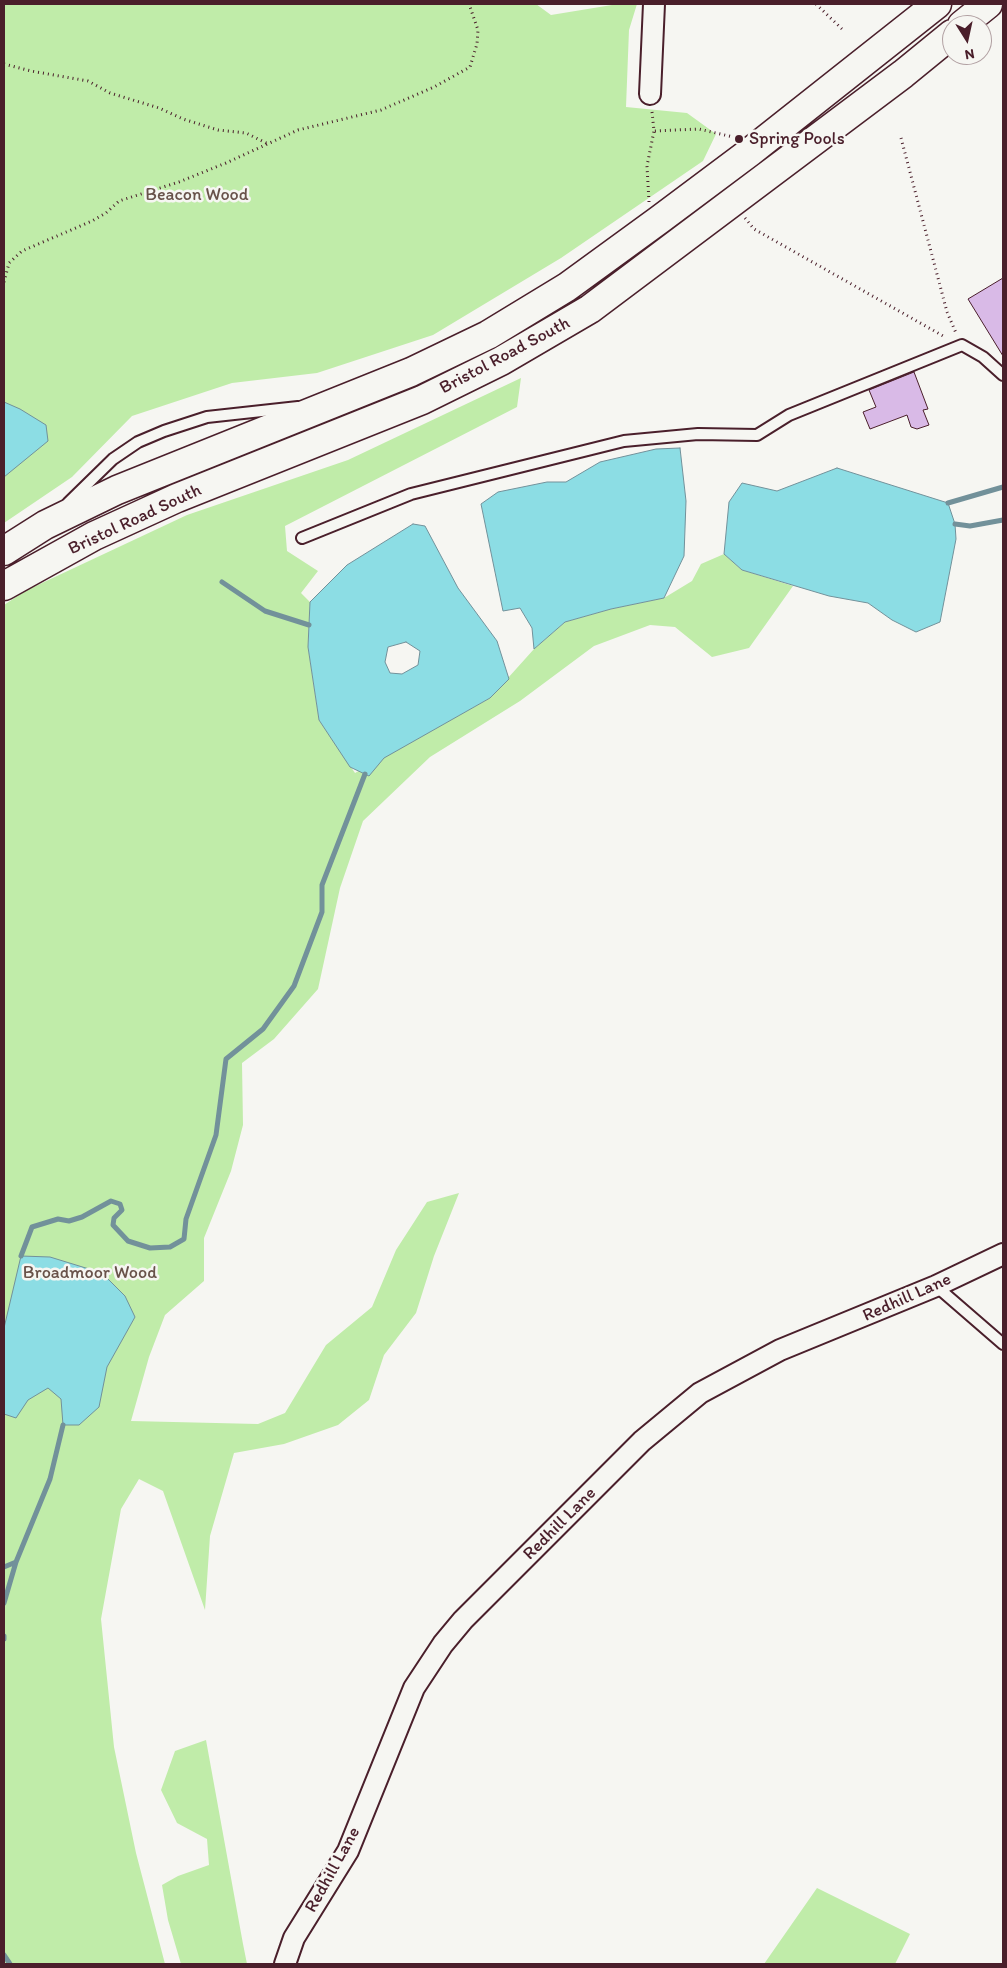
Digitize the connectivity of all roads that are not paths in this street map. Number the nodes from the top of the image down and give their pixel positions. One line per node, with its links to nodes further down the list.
1 (654, 4): 6 (street)
2 (936, 4): 8 (highway, Bristol Road South)
3 (988, 4): 4 (highway)
4 (974, 15)
5 (942, 42): 12 (highway, Bristol Road South)
6 (650, 94)
7 (1003, 375): 10 (lane)
8 (332, 404): 9 (highway, Bristol Road South); 9 (lane)
9 (46, 524): 11 (highway, Bristol Road South)
10 (302, 538)
11 (4, 551)
12 (4, 586)
13 (1003, 1254): 14 (street, Redhill Lane)
14 (936, 1286): 15 (lane); 16 (street, Redhill Lane)
15 (1003, 1344)
16 (285, 1964)

